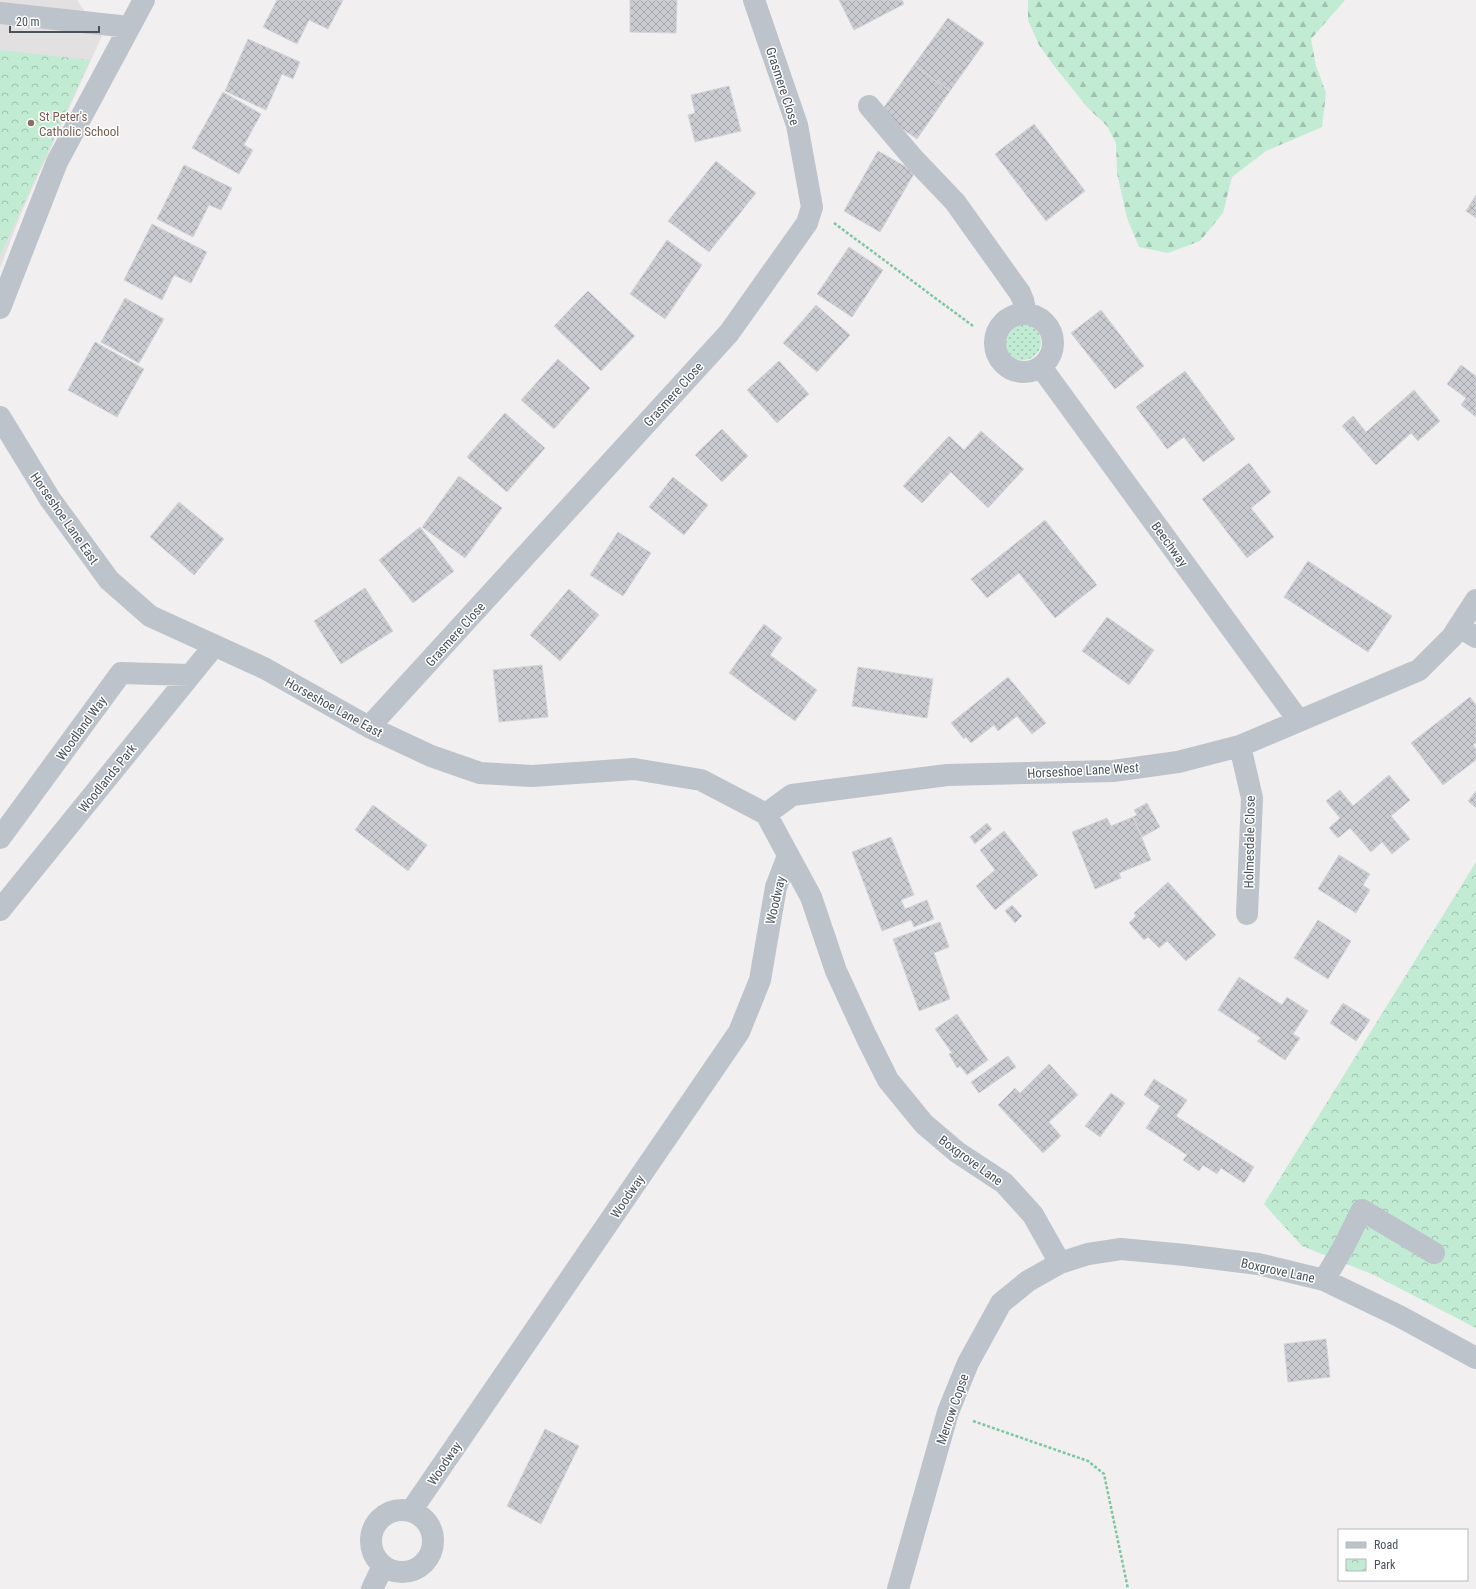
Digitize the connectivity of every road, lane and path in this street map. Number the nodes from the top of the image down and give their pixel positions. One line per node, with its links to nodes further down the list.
1 (144, 0): 4 (street)
2 (754, 0): 6 (street, Grasmere Close)
3 (0, 13): 4 (street)
4 (129, 27): 7 (street)
5 (869, 106): 8 (street)
6 (812, 207): 9 (path); 17 (street, Grasmere Close)
7 (0, 308)
8 (1026, 314): 10 (street); 10 (street)
9 (973, 326)
10 (1041, 367): 16 (street, Beechway)
11 (0, 417): 14 (street, Horseshoe Lane East)
12 (1476, 600): 13 (street, Horseshoe Lane West)
13 (1467, 632): 16 (street, Horseshoe Lane West)
14 (214, 646): 15 (street, Woodlands Park); 17 (street, Horseshoe Lane East)
15 (190, 674): 20 (street, Woodland Way); 22 (street, Woodlands Park)
16 (1299, 721): 18 (street, Horseshoe Lane West)
17 (370, 727): 19 (street, Horseshoe Lane East)
18 (1240, 746): 19 (street, Horseshoe Lane West); 23 (street, Holmesdale Close)
19 (766, 814): 21 (street, Boxgrove Lane)
20 (0, 838)
21 (788, 856): 25 (street, Boxgrove Lane); 29 (street, Woodway)
22 (0, 910)
23 (1247, 914)
24 (1434, 1253): 26 (street)
25 (1060, 1263): 26 (street, Boxgrove Lane); 28 (street, Merrow Copse)
26 (1324, 1280): 27 (street, Boxgrove Lane)
27 (1476, 1358)
28 (948, 1412): 32 (street, Merrow Copse); 33 (path)
29 (411, 1511): 30 (street); 30 (street)
30 (383, 1566): 31 (street)
31 (372, 1589)
32 (898, 1589)
33 (1128, 1589)

